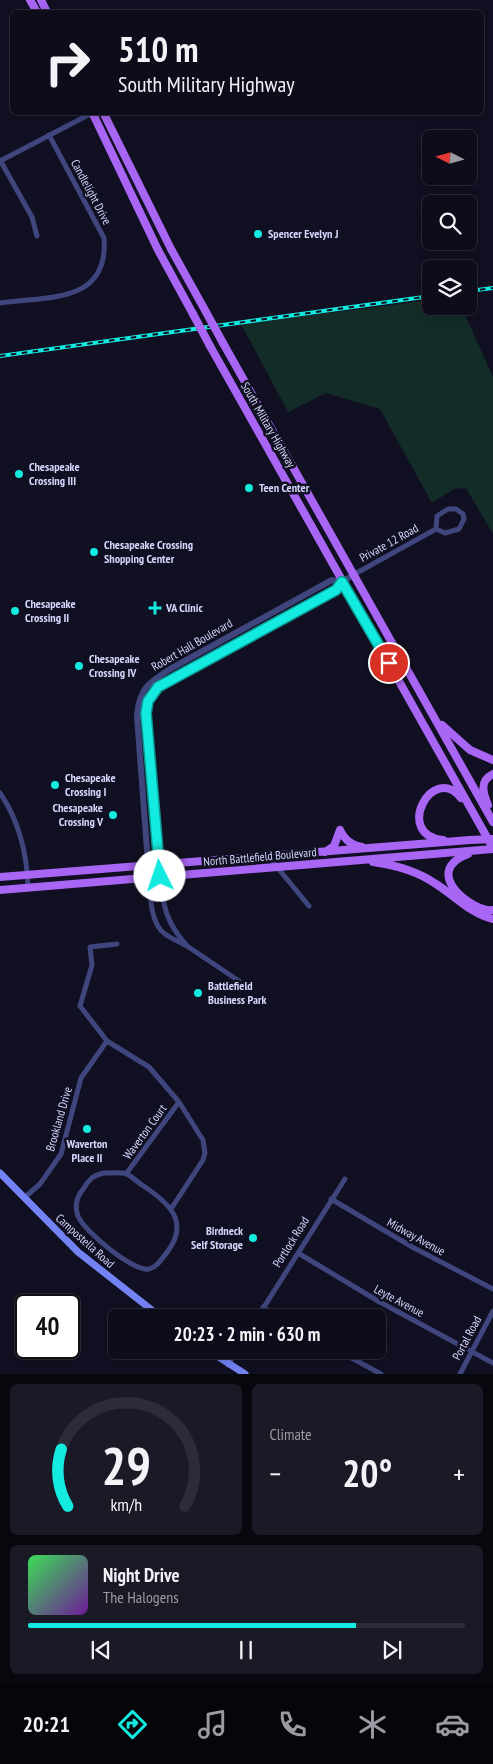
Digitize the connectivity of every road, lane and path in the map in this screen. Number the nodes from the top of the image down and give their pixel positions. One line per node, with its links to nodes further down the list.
1 (88, 115): 4 (street)
2 (93, 115): 10 (main road, South Military Highway, bridge)
3 (104, 115): 9 (main road, South Military Highway, bridge)
4 (49, 135): 5 (street); 7 (street, Candlelight Drive)
5 (0, 160): 6 (street)
6 (36, 236)
7 (0, 303)
8 (436, 529): 8 (street, Private 12 Road); 9 (street, Private 12 Road)
9 (353, 575): 10 (street, Robert Hall Boulevard); 12 (main road, South Military Highway)
10 (342, 582): 11 (street, Robert Hall Boulevard); 13 (street, Robert Hall Boulevard); 18 (main road, South Military Highway)
11 (141, 693): 13 (street); 28 (street)
12 (432, 713): 14 (main road); 17 (main road, South Military Highway)
13 (147, 727): 27 (street, Robert Hall Boulevard)
14 (493, 760)
15 (493, 774): 17 (main road)
16 (0, 793): 30 (street)
17 (493, 820)
18 (483, 831): 20 (main road); 22 (main road, South Military Highway)
19 (493, 839): 20 (main road, North Battlefield Boulevard, bridge)
20 (470, 840): 21 (main road, North Battlefield Boulevard)
21 (374, 848): 24 (main road, North Battlefield Boulevard); 24 (main road)
22 (493, 849): 23 (main road, North Battlefield Boulevard)
23 (476, 851): 26 (main road, North Battlefield Boulevard); 37 (main road)
24 (325, 852): 25 (main road, North Battlefield Boulevard)
25 (268, 856): 27 (main road, North Battlefield Boulevard); 29 (street)
26 (354, 860): 29 (main road, North Battlefield Boulevard); 38 (main road)
27 (159, 863): 28 (main road, North Battlefield Boulevard); 31 (street, Robert Hall Boulevard)
28 (148, 864): 30 (main road, North Battlefield Boulevard); 33 (street)
29 (277, 866): 31 (main road, North Battlefield Boulevard); 36 (street)
30 (28, 874): 32 (main road, North Battlefield Boulevard); 34 (street)
31 (160, 876): 33 (main road, North Battlefield Boulevard); 40 (street)
32 (0, 877)
33 (149, 877): 34 (main road, North Battlefield Boulevard); 40 (street)
34 (28, 887): 35 (main road, North Battlefield Boulevard)
35 (0, 890)
36 (309, 906)
37 (493, 910)
38 (493, 919)
39 (116, 944): 42 (street)
40 (187, 946): 41 (street)
41 (239, 981)
42 (107, 1041): 43 (street); 47 (street, Brookland Drive)
43 (179, 1102): 45 (street, Waverton Court); 49 (street)
44 (0, 1173): 47 (main road, Campostella Road)
45 (126, 1174): 49 (street); 49 (street)
46 (345, 1179): 48 (street, Portlock Road)
47 (24, 1198): 53 (main road, Campostella Road)
48 (331, 1199): 50 (street, Portlock Road); 51 (street, Midway Avenue)
49 (171, 1208)
50 (298, 1253): 52 (street, Portlock Road); 56 (street, Leyte Avenue)
51 (493, 1289)
52 (264, 1307): 54 (street)
53 (150, 1309)
54 (267, 1309)
55 (493, 1311): 56 (street, Portal Road)
56 (471, 1351): 60 (street, Leyte Avenue); 65 (street, Portal Road)
57 (221, 1359): 61 (main road)
58 (231, 1359): 61 (street)
59 (354, 1359): 64 (street)
60 (493, 1363)
61 (228, 1364): 62 (main road); 63 (main road)
62 (228, 1374)
63 (246, 1374)
64 (381, 1374)
65 (460, 1374)

